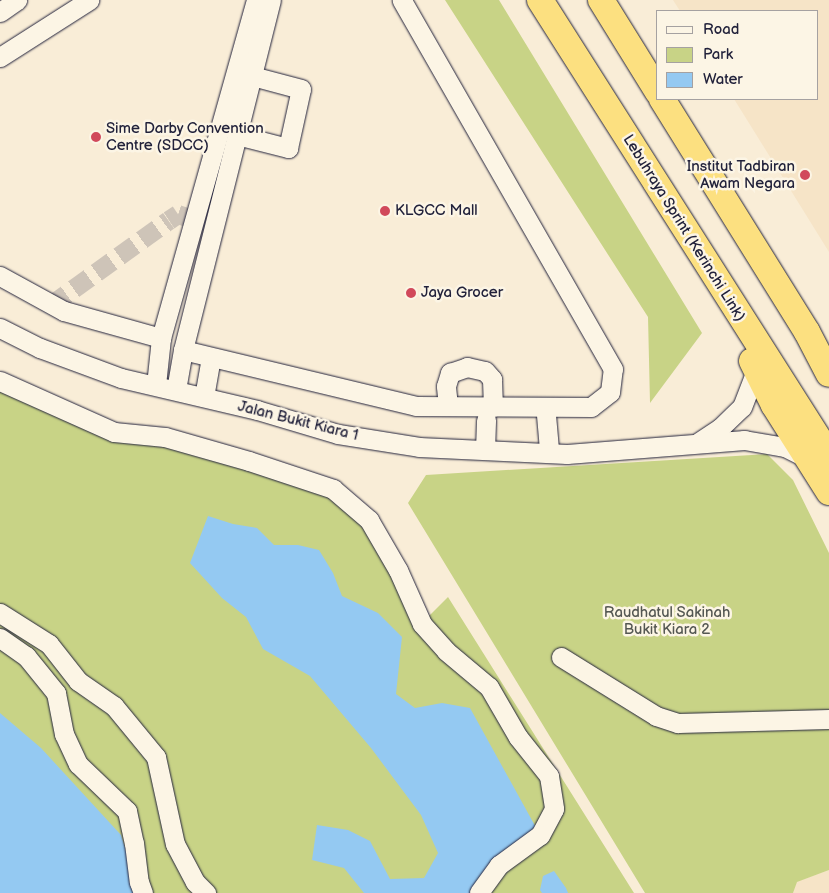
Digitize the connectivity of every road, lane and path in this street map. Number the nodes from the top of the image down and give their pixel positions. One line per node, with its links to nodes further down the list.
1 (17, 0): 8 (street)
2 (89, 0): 9 (street)
3 (256, 0): 18 (street)
4 (271, 0): 10 (street)
5 (402, 0): 29 (street)
6 (540, 0): 15 (highway, Lebuhraya Sprint (Kerinchi Link))
7 (602, 1): 11 (highway)
8 (0, 12)
9 (0, 57)
10 (252, 76): 13 (street); 13 (street)
11 (656, 89)
12 (663, 100): 17 (highway)
13 (237, 134): 19 (street)
14 (0, 276): 18 (street)
15 (725, 292): 22 (highway); 34 (highway, Lebuhraya Sprint (Kerinchi Link))
16 (0, 328): 25 (street, Jalan Bukit Kiara 1)
17 (806, 332): 20 (highway); 23 (highway)
18 (161, 338): 25 (street)
19 (183, 350): 21 (street); 26 (street)
20 (829, 355)
21 (211, 358): 27 (street); 28 (street)
22 (756, 370): 31 (street, Jalan Bukit Kiara 1); 34 (highway)
23 (829, 374)
24 (0, 381): 42 (street)
25 (156, 385): 26 (street, Jalan Bukit Kiara 1)
26 (176, 390): 27 (street, Jalan Bukit Kiara 1)
27 (204, 397): 32 (street, Jalan Bukit Kiara 1)
28 (448, 406): 29 (street); 29 (street)
29 (489, 413): 32 (street)
30 (546, 415): 33 (street)
31 (698, 443): 33 (street, Jalan Bukit Kiara 1); 34 (street, Jalan Bukit Kiara 1)
32 (485, 450): 33 (street, Jalan Bukit Kiara 1)
33 (549, 453)
34 (819, 457): 35 (highway)
35 (829, 492)
36 (0, 613): 41 (street)
37 (0, 638): 40 (street)
38 (561, 657): 39 (street)
39 (829, 719)
40 (143, 893)
41 (206, 893)
42 (479, 893)

